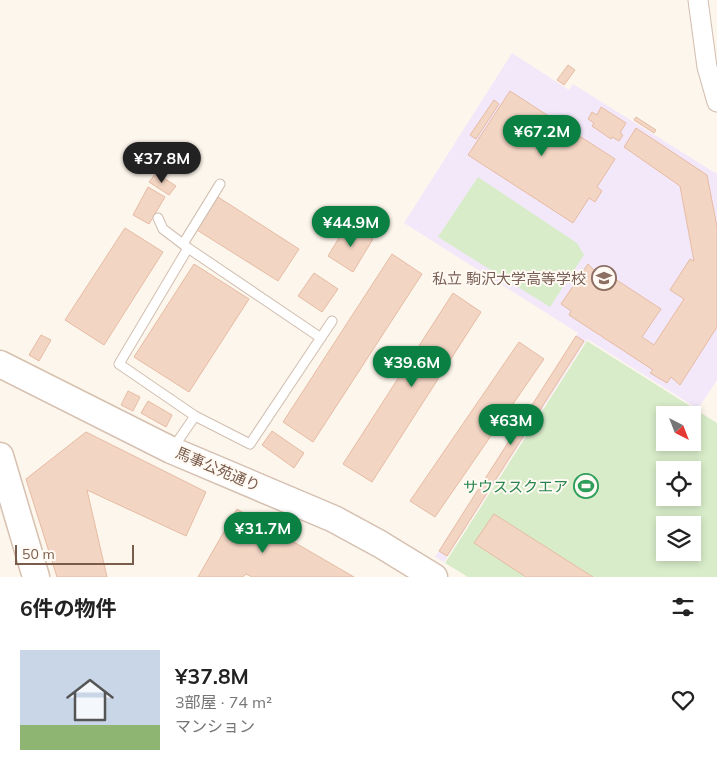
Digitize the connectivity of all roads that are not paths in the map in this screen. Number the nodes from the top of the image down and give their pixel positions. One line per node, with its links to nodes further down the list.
1 (698, 0): 2 (street)
2 (712, 66): 3 (street)
3 (717, 102)
4 (220, 184): 6 (lane)
5 (158, 218): 6 (lane)
6 (185, 246): 8 (lane); 10 (lane)
7 (332, 321): 8 (lane)
8 (321, 338): 10 (lane)
9 (0, 364): 11 (street, 馬事公苑通り)
10 (195, 416): 11 (lane)
11 (172, 450): 14 (street, 馬事公苑通り)
12 (0, 456): 13 (street)
13 (36, 577)
14 (434, 577)

